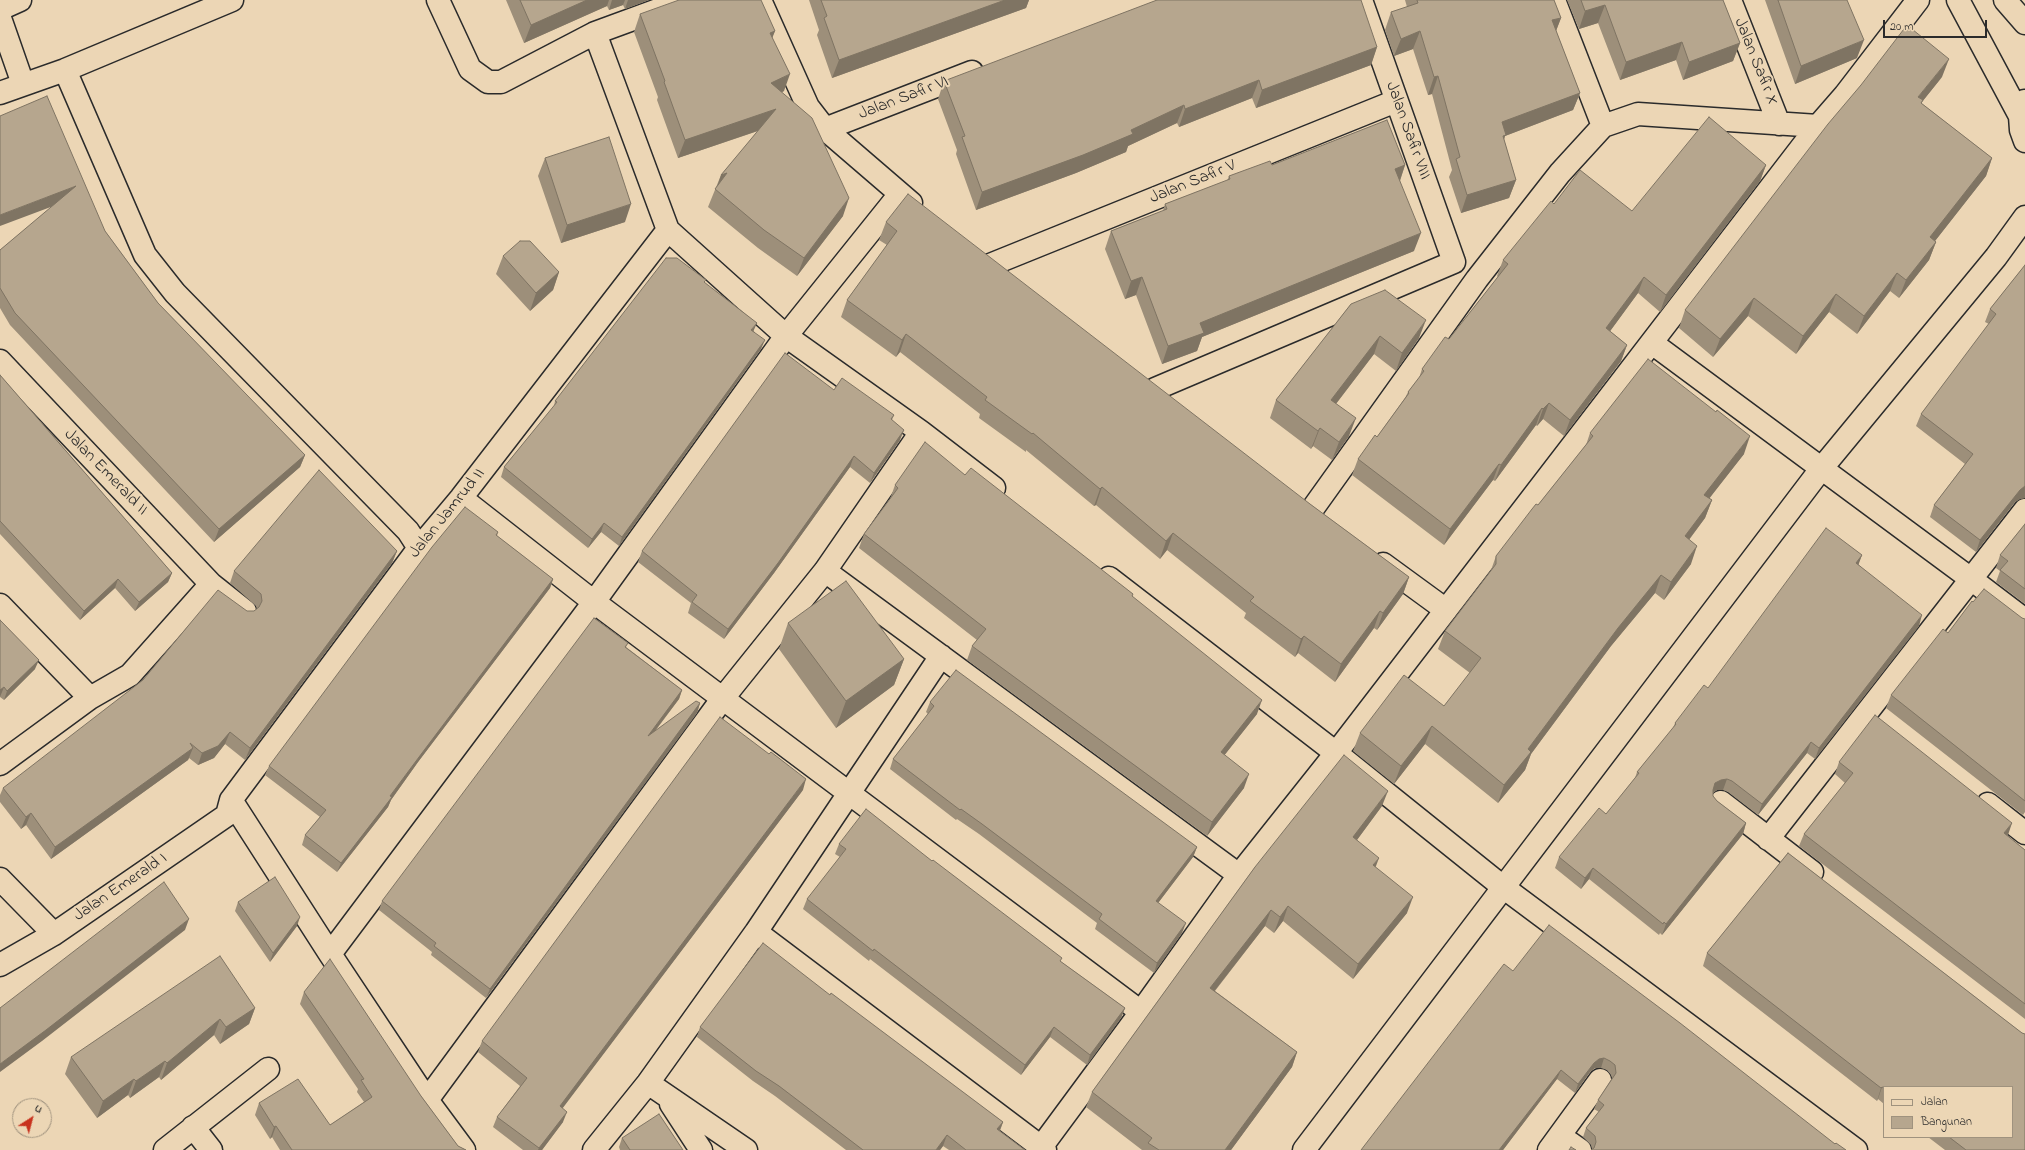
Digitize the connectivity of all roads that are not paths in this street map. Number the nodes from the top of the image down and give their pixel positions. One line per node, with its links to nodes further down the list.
1 (20, 0): 12 (street)
2 (232, 0): 17 (street)
3 (438, 0): 15 (street)
4 (685, 0): 15 (street)
5 (760, 0): 25 (street)
6 (1361, 0): 20 (street, Jalan Safir VIII)
7 (1554, 0): 23 (street)
8 (1730, 0): 22 (street, Jalan Safir X)
9 (1918, 0): 24 (street)
10 (1958, 0): 21 (street)
11 (2005, 0): 14 (street)
12 (0, 9)
13 (0, 18): 18 (street)
14 (2025, 23)
15 (595, 33): 30 (street)
16 (993, 64): 25 (street, Jalan Safir VI)
17 (65, 70): 18 (street); 46 (street)
18 (23, 84): 19 (street)
19 (0, 93)
20 (1396, 101): 32 (street, Jalan Safir VIII); 33 (street, Jalan Safir V)
21 (2022, 108): 26 (street)
22 (1779, 124): 23 (street); 24 (street)
23 (1603, 126): 35 (street)
24 (1818, 126): 37 (street)
25 (825, 129): 27 (street)
26 (2025, 141)
27 (900, 194): 28 (street); 36 (street)
28 (924, 213)
29 (2025, 217): 41 (street)
30 (668, 230): 36 (street); 43 (street, Jalan Jamrud II)
31 (972, 251): 33 (street)
32 (1454, 262): 35 (street); 39 (street)
33 (990, 265): 34 (street)
34 (1009, 279)
35 (1477, 279): 42 (street)
36 (786, 336): 40 (street); 52 (street)
37 (1652, 342): 41 (street); 54 (street)
38 (0, 361): 51 (street, Jalan Emerald II)
39 (1173, 404)
40 (921, 432): 44 (street); 49 (street)
41 (1821, 469): 50 (street); 71 (street)
42 (1292, 497)
43 (461, 498): 46 (street, Jalan Jamrud II); 52 (street)
44 (1009, 500)
45 (2025, 510): 50 (street)
46 (419, 548): 64 (street, Jalan Jamrud II)
47 (1369, 554): 54 (street)
48 (1090, 563): 60 (street)
49 (825, 571): 57 (street); 59 (street)
50 (1972, 579): 56 (street); 67 (street)
51 (211, 584): 55 (street, Jalan Emerald II); 58 (street)
52 (594, 602): 59 (street); 74 (street)
53 (0, 605): 58 (street)
54 (1446, 610): 60 (street)
55 (245, 611)
56 (2025, 620)
57 (941, 656): 62 (street); 68 (street)
58 (90, 698): 61 (street)
59 (723, 698): 62 (street); 81 (street)
60 (1336, 753): 68 (street); 71 (street)
61 (0, 764)
62 (849, 794): 72 (street); 76 (street)
63 (1975, 794): 66 (street)
64 (231, 800): 73 (street, Jalan Emerald I); 74 (street)
65 (1721, 802): 67 (street)
66 (2025, 833)
67 (1768, 839): 70 (street)
68 (1239, 875): 76 (street)
69 (0, 879): 73 (street)
70 (1825, 882)
71 (1503, 887): 91 (street); 93 (street)
72 (756, 932): 79 (street); 84 (street)
73 (54, 934): 75 (street, Jalan Emerald I)
74 (330, 954): 81 (street)
75 (1, 963)
76 (1142, 1012): 84 (street)
77 (268, 1069): 82 (street)
78 (1600, 1080): 83 (street)
79 (648, 1083): 80 (street); 88 (street)
80 (665, 1096): 89 (street); 90 (street)
81 (428, 1100): 87 (street)
82 (193, 1126): 85 (street); 86 (street)
83 (1555, 1143): 92 (street)
84 (1042, 1149)
85 (165, 1150)
86 (211, 1150)
87 (464, 1150)
88 (594, 1150)
89 (701, 1150)
90 (746, 1150)
91 (1304, 1150)
92 (1580, 1150)
93 (1856, 1150)

